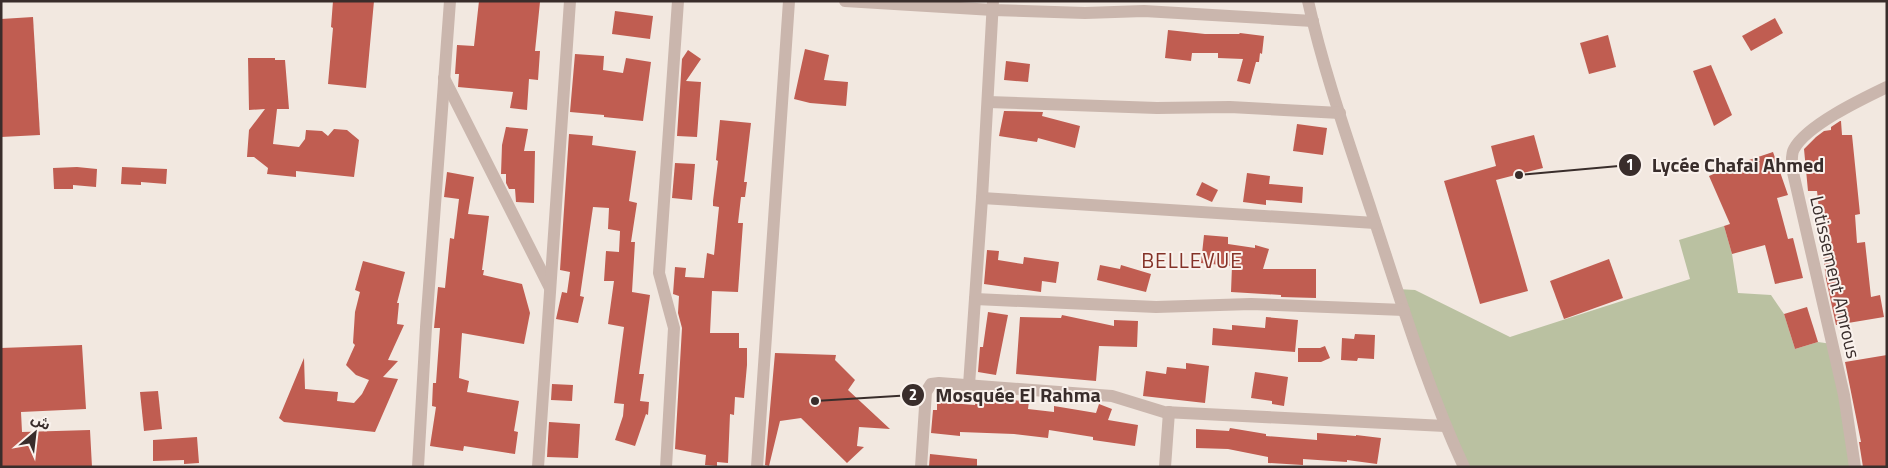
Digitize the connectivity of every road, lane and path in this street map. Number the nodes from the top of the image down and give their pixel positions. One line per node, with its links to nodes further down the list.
1 (450, 1): 9 (street)
2 (570, 1): 15 (street)
3 (678, 1): 23 (street)
4 (788, 1): 24 (street)
5 (845, 1): 7 (street)
6 (1308, 1): 8 (street)
7 (993, 6): 8 (street); 11 (street)
8 (1312, 21): 12 (street)
9 (444, 78): 15 (street); 21 (street)
10 (1887, 87): 28 (street, Lotissement Amrous)
11 (988, 102): 12 (street); 13 (street)
12 (1340, 113): 14 (street)
13 (982, 198): 14 (street); 16 (street)
14 (1376, 223): 17 (street)
15 (550, 289): 22 (street)
16 (975, 299): 17 (street); 18 (street)
17 (1404, 310): 20 (street)
18 (969, 385): 19 (street); 25 (street)
19 (1169, 412): 20 (street); 26 (street)
20 (1445, 426): 27 (street)
21 (418, 467)
22 (538, 467)
23 (666, 467)
24 (757, 467)
25 (921, 467)
26 (1165, 467)
27 (1464, 467)
28 (1855, 467)

